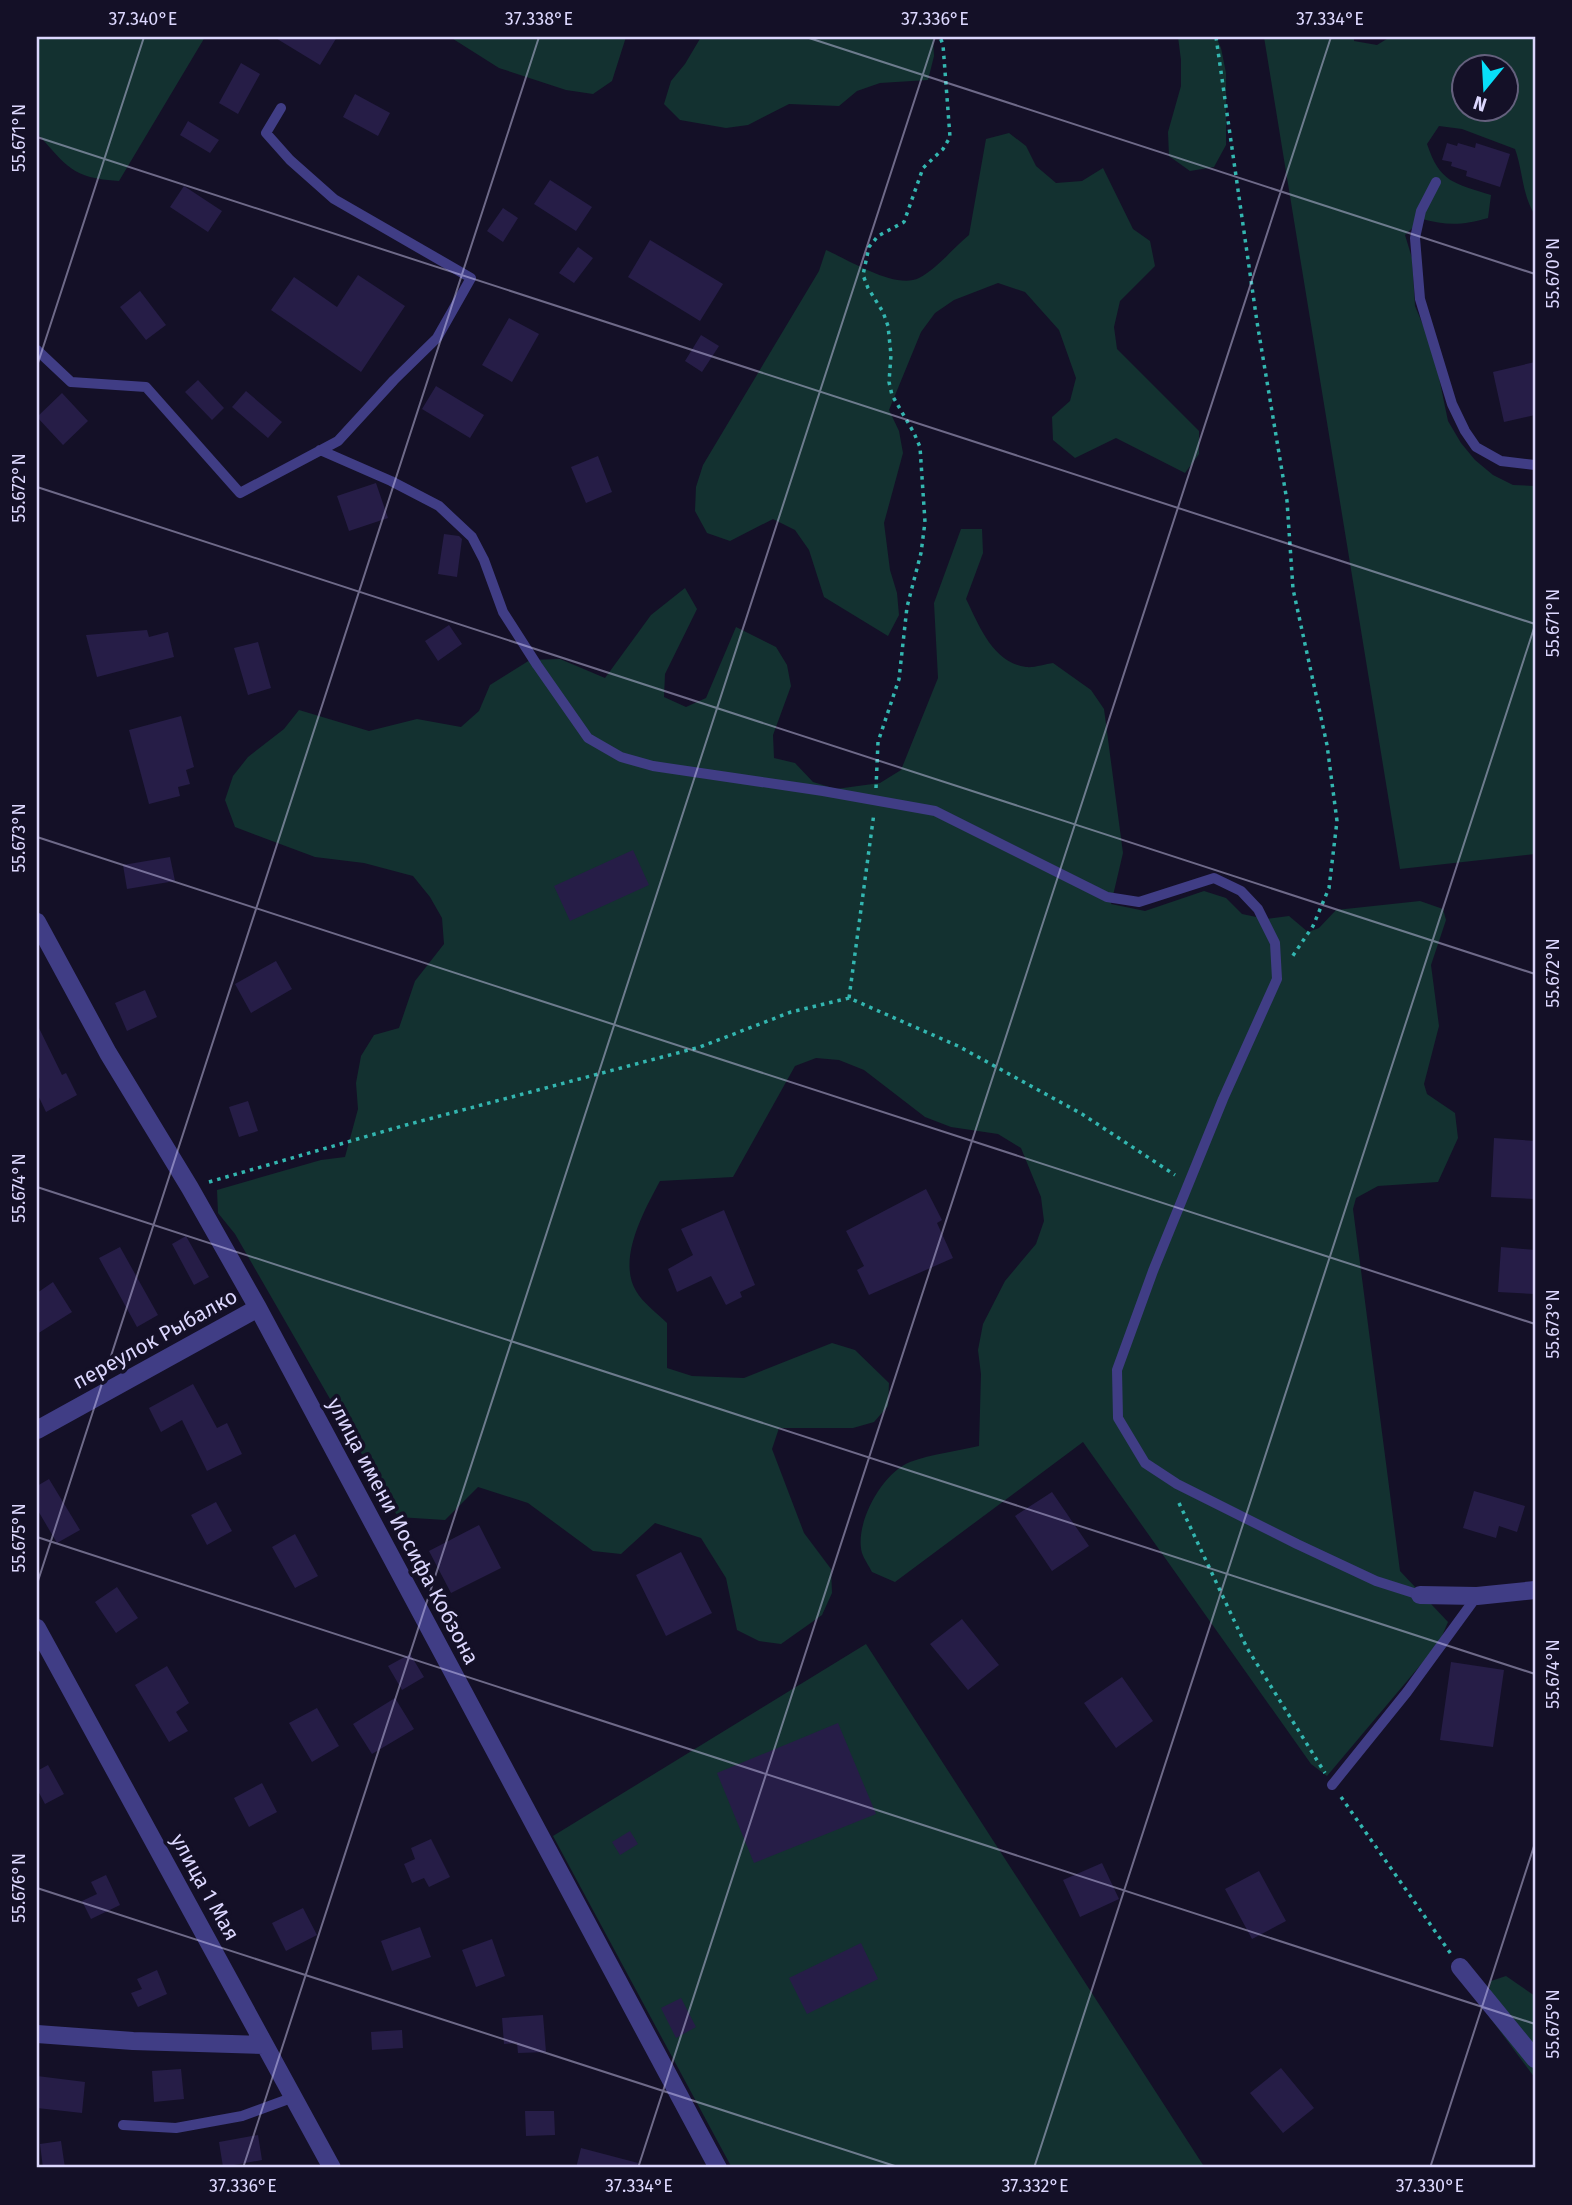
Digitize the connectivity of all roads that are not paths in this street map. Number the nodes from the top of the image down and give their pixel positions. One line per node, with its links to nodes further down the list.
1 (281, 108): 4 (lane)
2 (1436, 182): 5 (lane)
3 (37, 350): 4 (lane)
4 (320, 450): 10 (lane)
5 (1535, 465)
6 (37, 922): 7 (street, улица имени Иосифа Кобзона)
7 (258, 1308): 8 (street, переулок Рыбалко); 21 (street, улица имени Иосифа Кобзона)
8 (37, 1430)
9 (1535, 1590): 11 (street)
10 (1420, 1595): 11 (street)
11 (1477, 1596): 13 (lane)
12 (37, 1628): 16 (street, улица 1 Мая)
13 (1332, 1785)
14 (1460, 1968): 17 (street)
15 (37, 2034): 16 (street)
16 (264, 2045): 18 (street, улица 1 Мая)
17 (1535, 2059)
18 (294, 2097): 19 (lane); 20 (street, улица 1 Мая)
19 (123, 2124)
20 (332, 2168)
21 (718, 2168)

